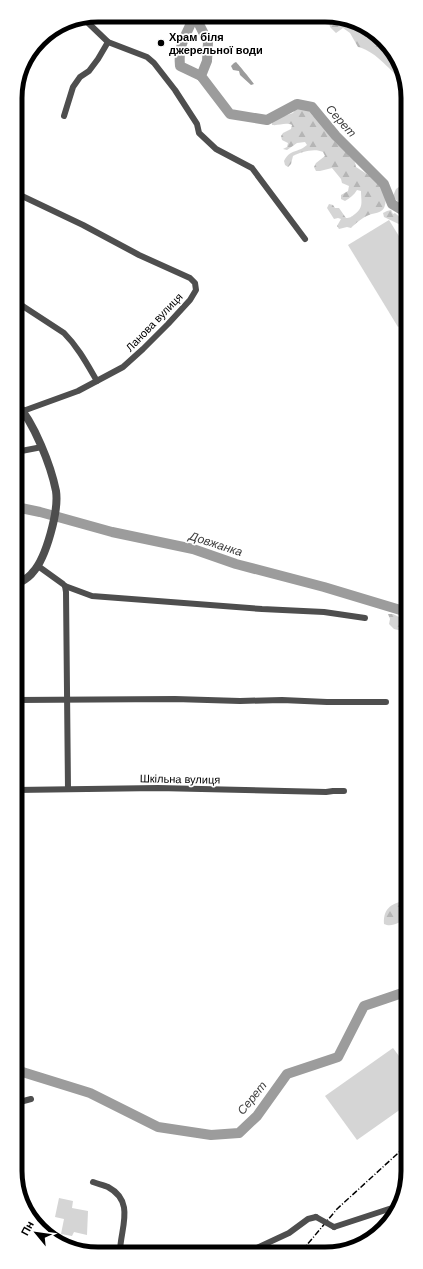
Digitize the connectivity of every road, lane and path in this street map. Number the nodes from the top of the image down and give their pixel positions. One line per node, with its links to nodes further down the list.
1 (87, 23): 2 (street)
2 (108, 42): 3 (street); 5 (street)
3 (64, 116)
4 (22, 196): 7 (street, Ланова вулиця)
5 (305, 239)
6 (22, 305): 7 (street)
7 (97, 381): 8 (street, Ланова вулиця)
8 (23, 411): 9 (street)
9 (42, 447): 10 (street); 11 (street)
10 (22, 451)
11 (38, 566): 12 (street); 13 (street)
12 (22, 582)
13 (65, 586): 14 (street); 16 (street)
14 (365, 618)
15 (22, 700): 16 (street)
16 (67, 700): 17 (street); 18 (street)
17 (386, 702)
18 (68, 789): 19 (street, Шкільна вулиця); 20 (street, Шкільна вулиця)
19 (22, 790)
20 (344, 791)
21 (31, 1099): 22 (street)
22 (22, 1102)
23 (93, 1182): 25 (street)
24 (391, 1208): 26 (street, bridge)
25 (121, 1247)
26 (259, 1247)

